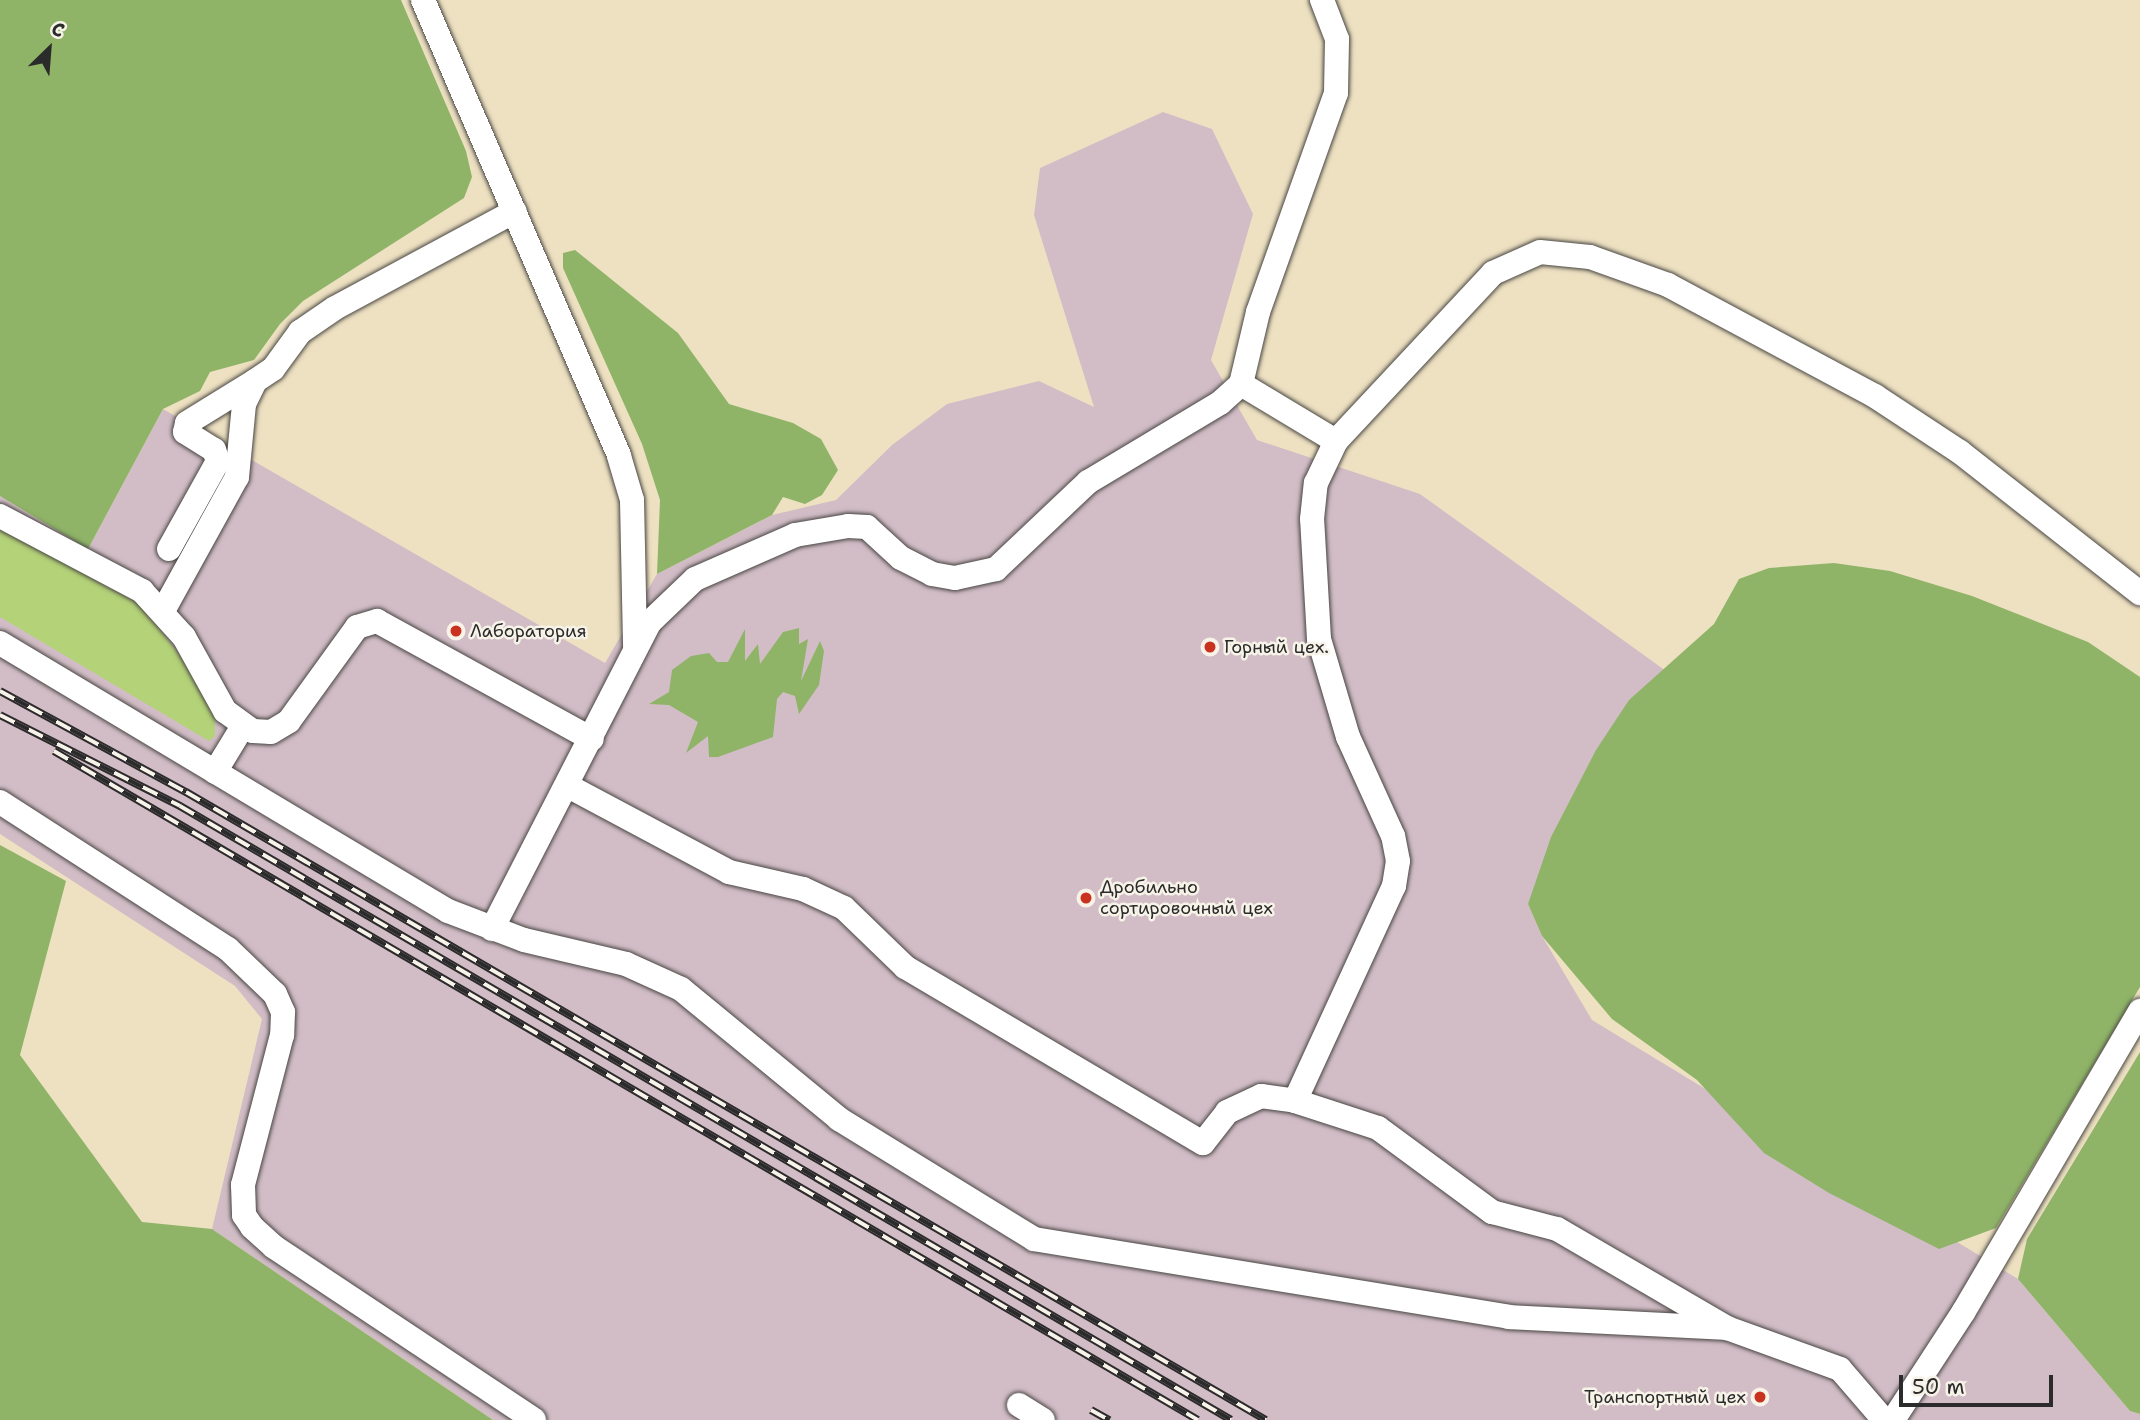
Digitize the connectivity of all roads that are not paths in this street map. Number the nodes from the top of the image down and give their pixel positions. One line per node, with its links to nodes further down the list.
1 (423, 0): 3 (lane)
2 (1322, 0): 5 (lane)
3 (515, 211): 4 (lane); 12 (lane)
4 (255, 381): 8 (lane); 10 (lane)
5 (1241, 384): 6 (lane); 12 (lane)
6 (1336, 441): 9 (lane); 20 (lane)
7 (0, 516): 10 (lane)
8 (169, 549)
9 (2140, 593)
10 (163, 611): 13 (lane)
11 (0, 643): 15 (lane)
12 (635, 651): 14 (lane)
13 (243, 726): 14 (lane); 15 (lane)
14 (592, 739): 16 (lane)
15 (215, 772): 18 (lane)
16 (568, 786): 18 (lane); 20 (lane)
17 (0, 802): 23 (lane)
18 (492, 929): 21 (lane)
19 (2140, 1011): 26 (lane)
20 (1295, 1101): 21 (lane)
21 (1727, 1328): 25 (lane)
22 (1019, 1405): 24 (lane)
23 (534, 1420)
24 (1043, 1420)
25 (1884, 1420)
26 (1892, 1420)

